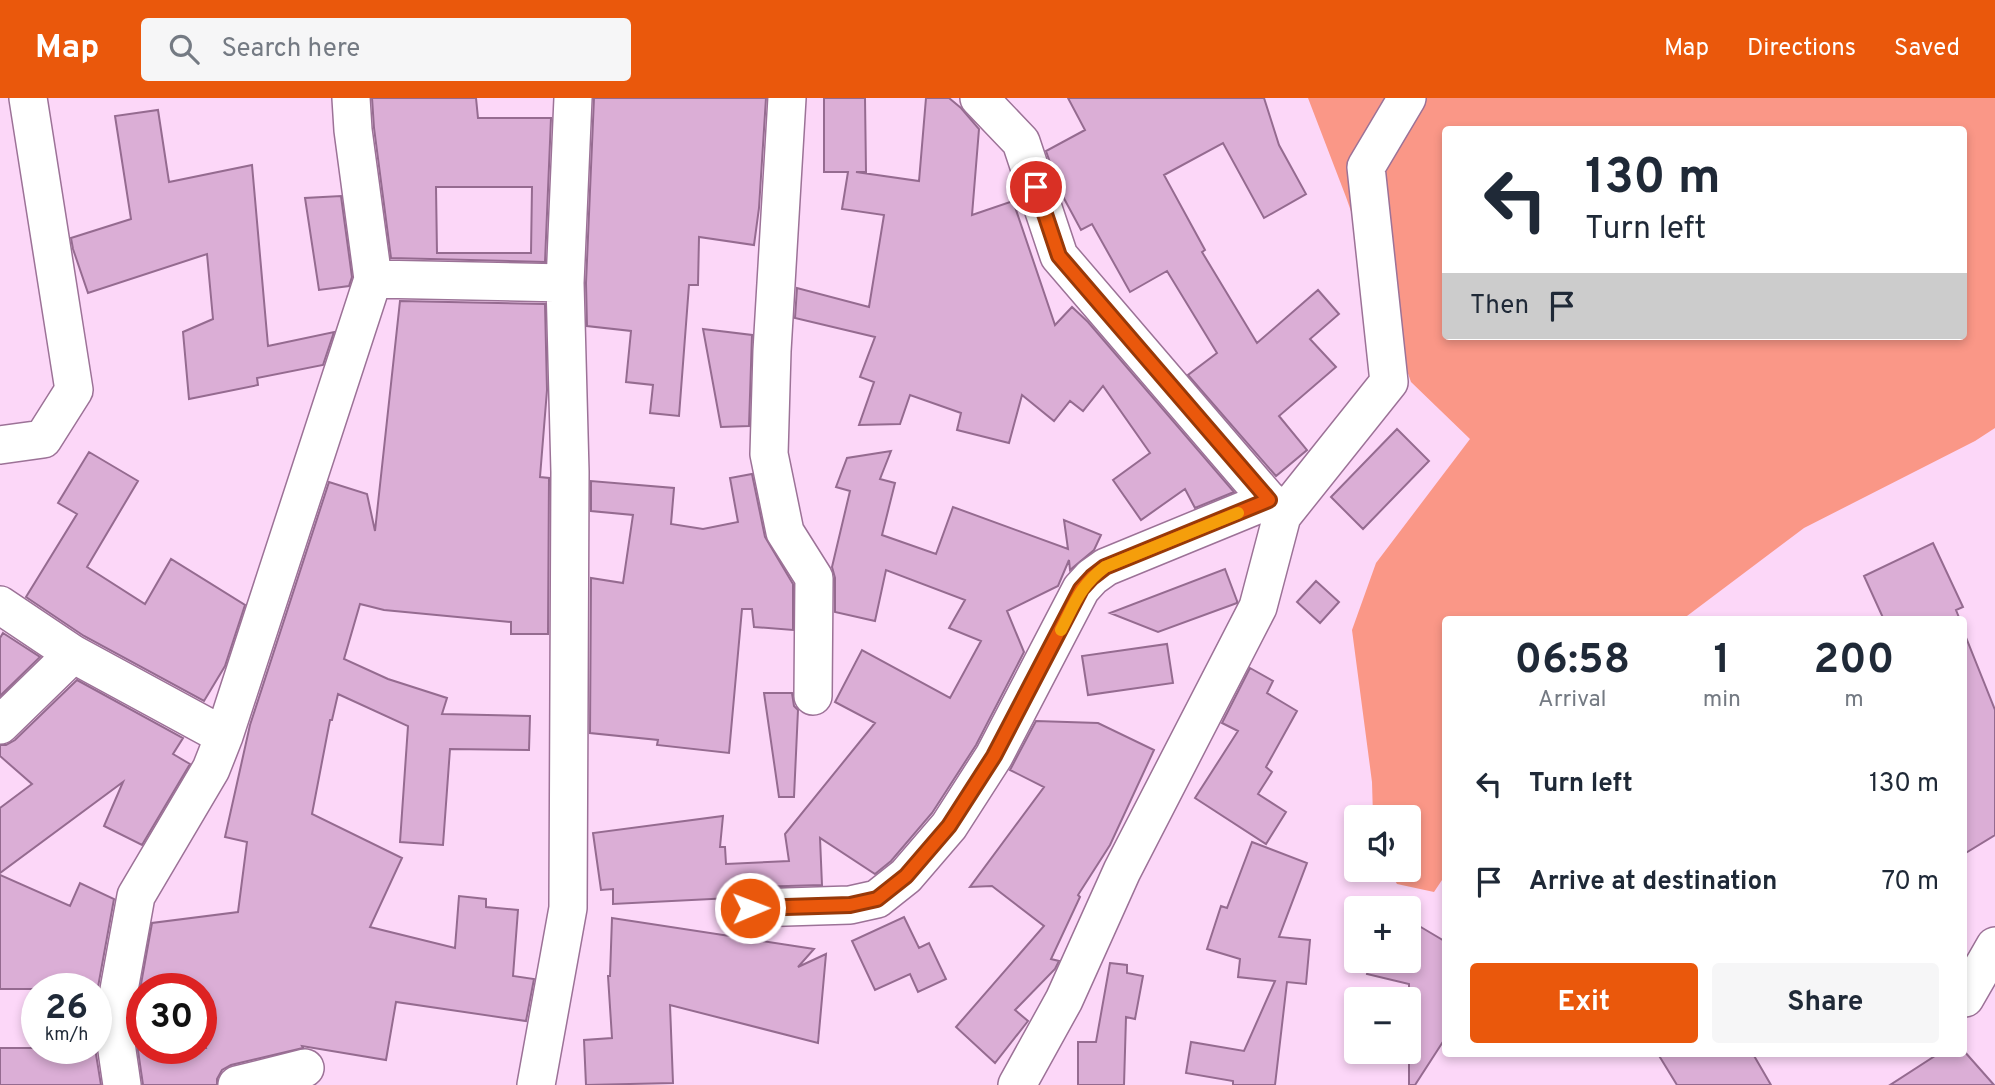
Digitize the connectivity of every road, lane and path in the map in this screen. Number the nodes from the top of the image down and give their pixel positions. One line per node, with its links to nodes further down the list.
1 (27, 98): 9 (street)
2 (351, 98): 7 (street)
3 (573, 98): 8 (street)
4 (787, 98): 13 (street)
5 (979, 98): 10 (street)
6 (1407, 98): 10 (street)
7 (373, 279): 8 (street); 15 (street)
8 (565, 283): 22 (street)
9 (0, 445)
10 (1276, 508): 16 (street); 23 (street)
11 (0, 606): 12 (street)
12 (73, 654): 14 (street); 15 (street)
13 (813, 696)
14 (0, 725)
15 (224, 736): 20 (street)
16 (750, 908)
17 (1995, 946): 18 (street)
18 (1967, 995)
19 (305, 1068): 21 (street)
20 (122, 1085)
21 (237, 1085)
22 (536, 1085)
23 (1017, 1085)

